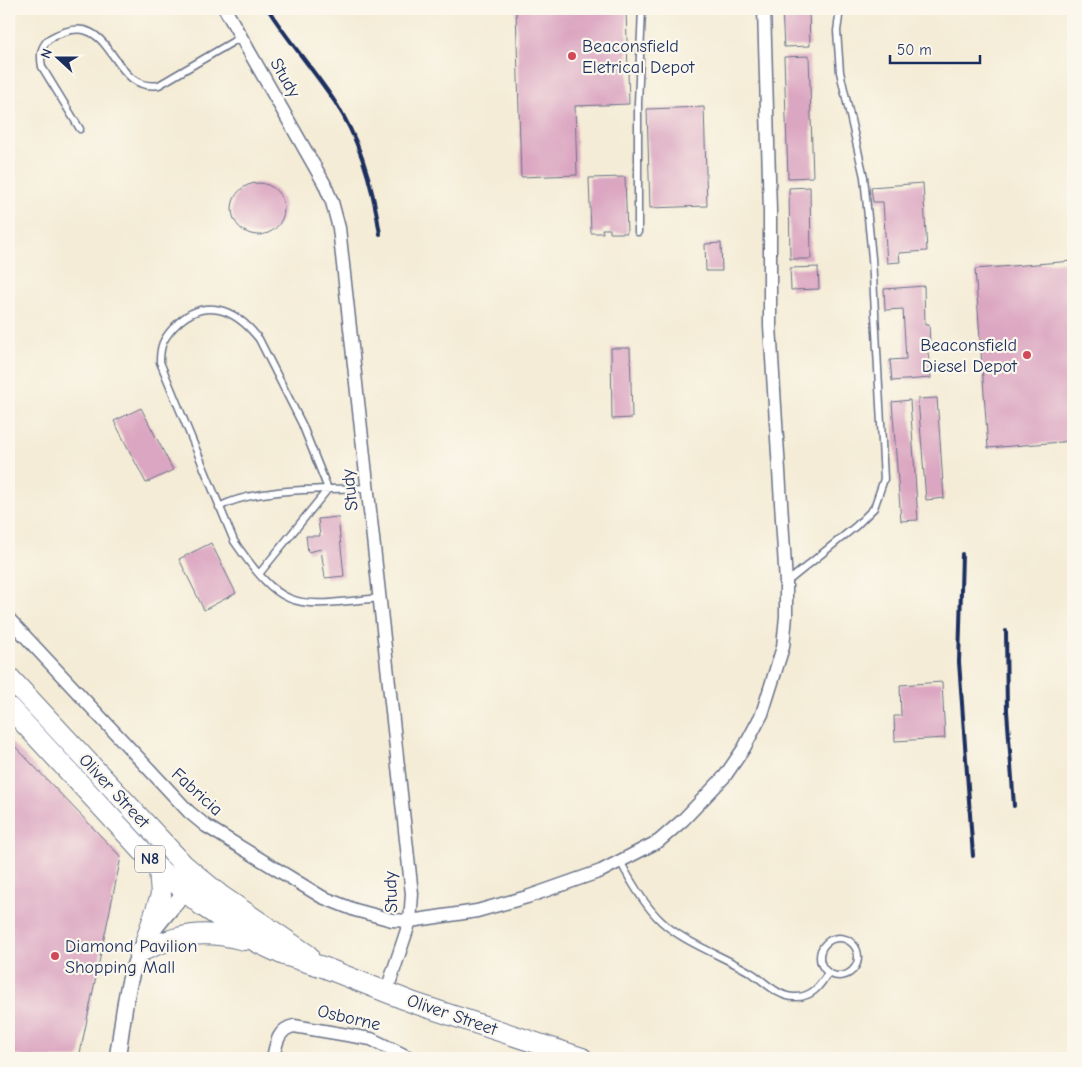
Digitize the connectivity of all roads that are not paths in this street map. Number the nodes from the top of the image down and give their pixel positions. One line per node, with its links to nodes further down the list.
1 (224, 9): 5 (street, Study)
2 (642, 9): 7 (lane)
3 (764, 9): 12 (street, Fabricia)
4 (840, 9): 12 (lane)
5 (241, 36): 6 (lane); 8 (street, Study)
6 (80, 129)
7 (638, 232)
8 (368, 488): 9 (lane); 13 (street, Study)
9 (328, 490): 10 (lane); 10 (lane); 11 (lane)
10 (219, 507): 11 (lane)
11 (259, 574): 13 (lane)
12 (786, 583): 17 (street, Fabricia)
13 (380, 598): 20 (street, Study)
14 (9, 619): 20 (street, Fabricia)
15 (9, 677): 19 (highway, Oliver Street / N8)
16 (9, 707): 18 (highway, Oliver Street / N8)
17 (620, 861): 20 (street, Fabricia); 24 (lane)
18 (159, 869): 19 (highway, Oliver Street / N8); 22 (highway)
19 (191, 885): 21 (highway, Oliver Street / N8); 22 (street); 23 (highway, Oliver Street / N8)
20 (410, 921): 25 (street, Study)
21 (258, 943): 22 (highway); 23 (highway, Oliver Street / N8)
22 (143, 946): 26 (street)
23 (324, 968): 25 (highway, Oliver Street / N8)
24 (828, 973): 24 (lane)
25 (386, 992): 29 (highway, Oliver Street / N8)
26 (117, 1058)
27 (273, 1058): 28 (street, Osborne)
28 (410, 1058)
29 (582, 1058)

